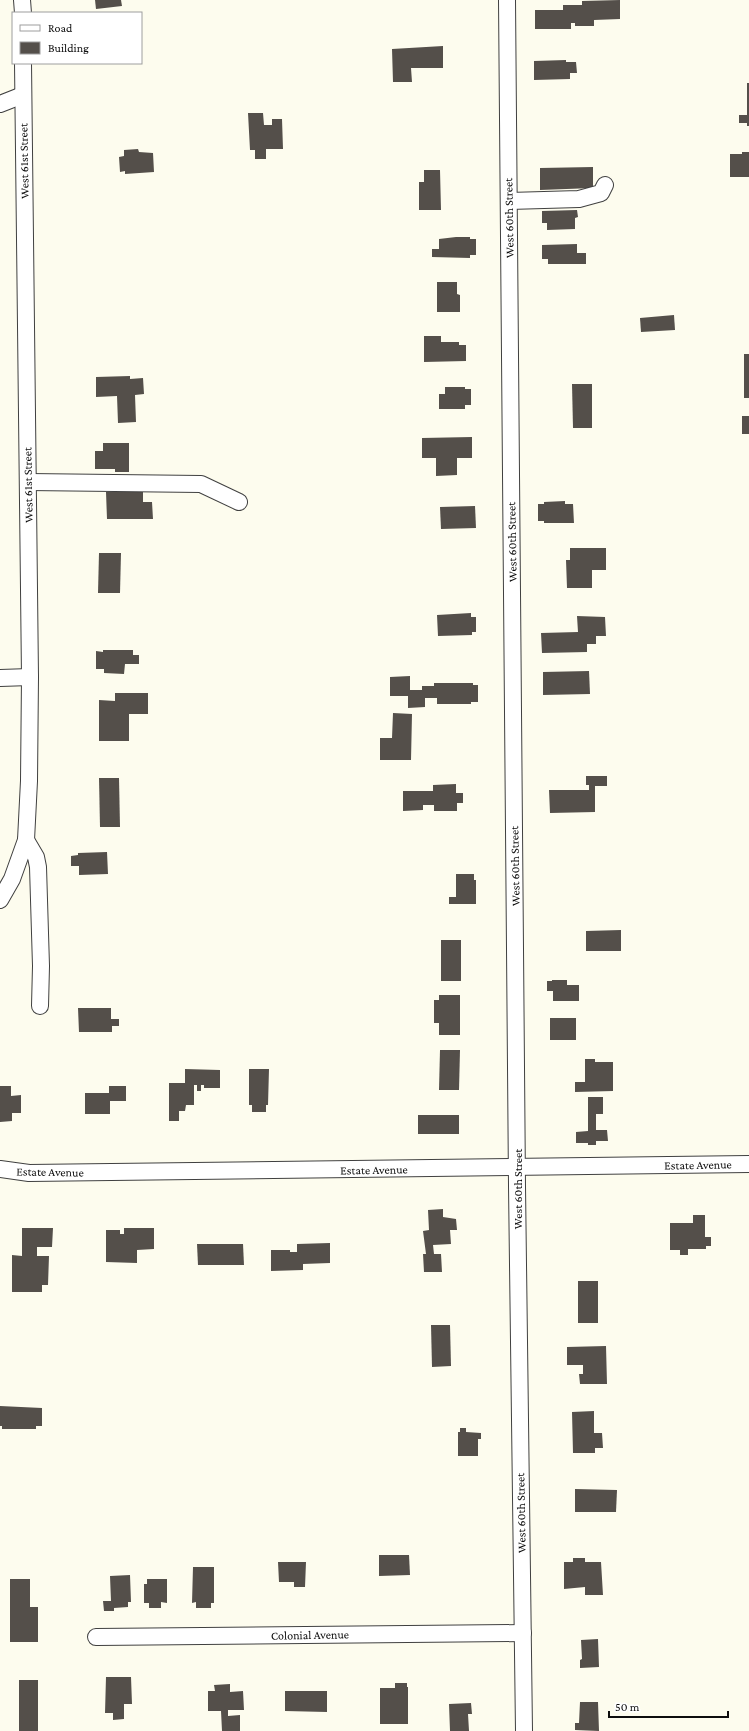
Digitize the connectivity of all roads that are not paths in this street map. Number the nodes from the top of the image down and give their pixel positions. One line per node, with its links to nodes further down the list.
1 (22, 0): 3 (street)
2 (507, 0): 8 (street, West 60th Street)
3 (22, 12)
4 (23, 64): 5 (street, West 61st Street)
5 (24, 96): 6 (street); 9 (street, West 61st Street)
6 (0, 104)
7 (605, 185): 8 (street)
8 (509, 201): 17 (street, West 60th Street)
9 (28, 482): 10 (street); 12 (street, West 61st Street)
10 (239, 502)
11 (0, 678): 12 (street)
12 (30, 678): 13 (street, West 61st Street)
13 (26, 840): 14 (street, West 61st Street); 15 (street)
14 (0, 900)
15 (40, 1006)
16 (749, 1164): 17 (street, Estate Avenue)
17 (517, 1168): 18 (street, Estate Avenue); 19 (street, West 60th Street)
18 (0, 1169)
19 (523, 1633): 20 (street, Colonial Avenue); 21 (street, West 60th Street)
20 (96, 1638)
21 (525, 1730)

